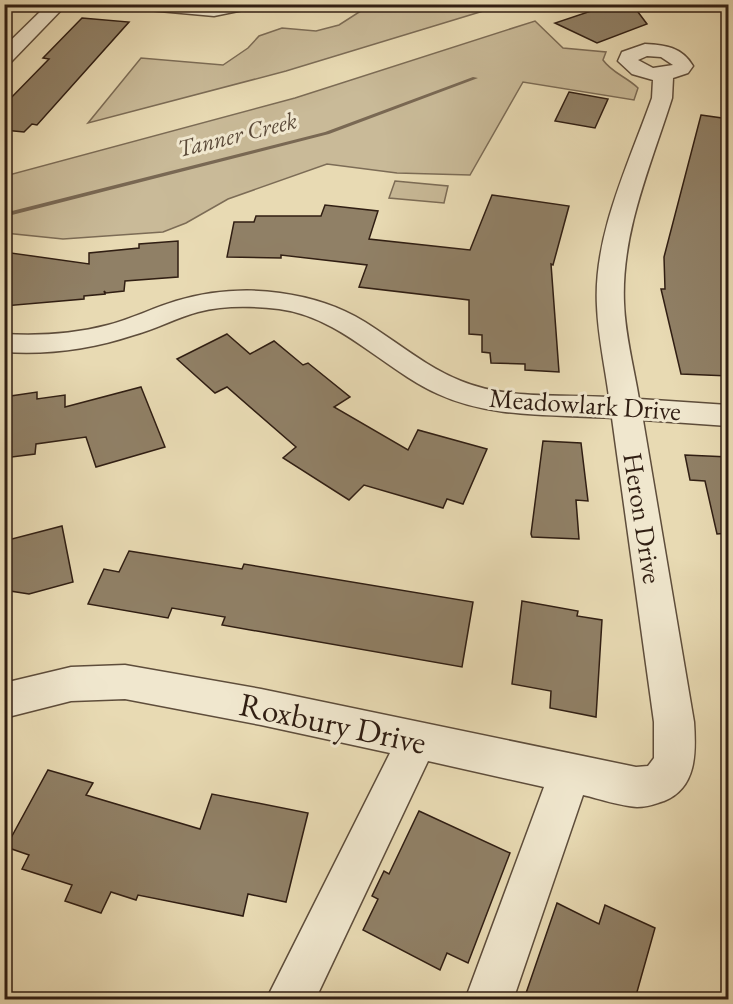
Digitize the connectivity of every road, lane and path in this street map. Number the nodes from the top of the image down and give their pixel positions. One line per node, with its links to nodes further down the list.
1 (59, 4): 4 (street)
2 (137, 4): 3 (street)
3 (247, 4)
4 (4, 58)
5 (663, 75): 7 (street, Heron Drive)
6 (4, 343): 7 (street, Meadowlark Drive)
7 (626, 408): 8 (street, Meadowlark Drive); 12 (street, Heron Drive)
8 (729, 415)
9 (4, 701): 10 (street, Roxbury Drive)
10 (417, 741): 11 (street, Roxbury Drive); 13 (street)
11 (570, 773): 12 (street, Roxbury Drive); 14 (street)
12 (660, 784)
13 (290, 999)
14 (489, 999)

